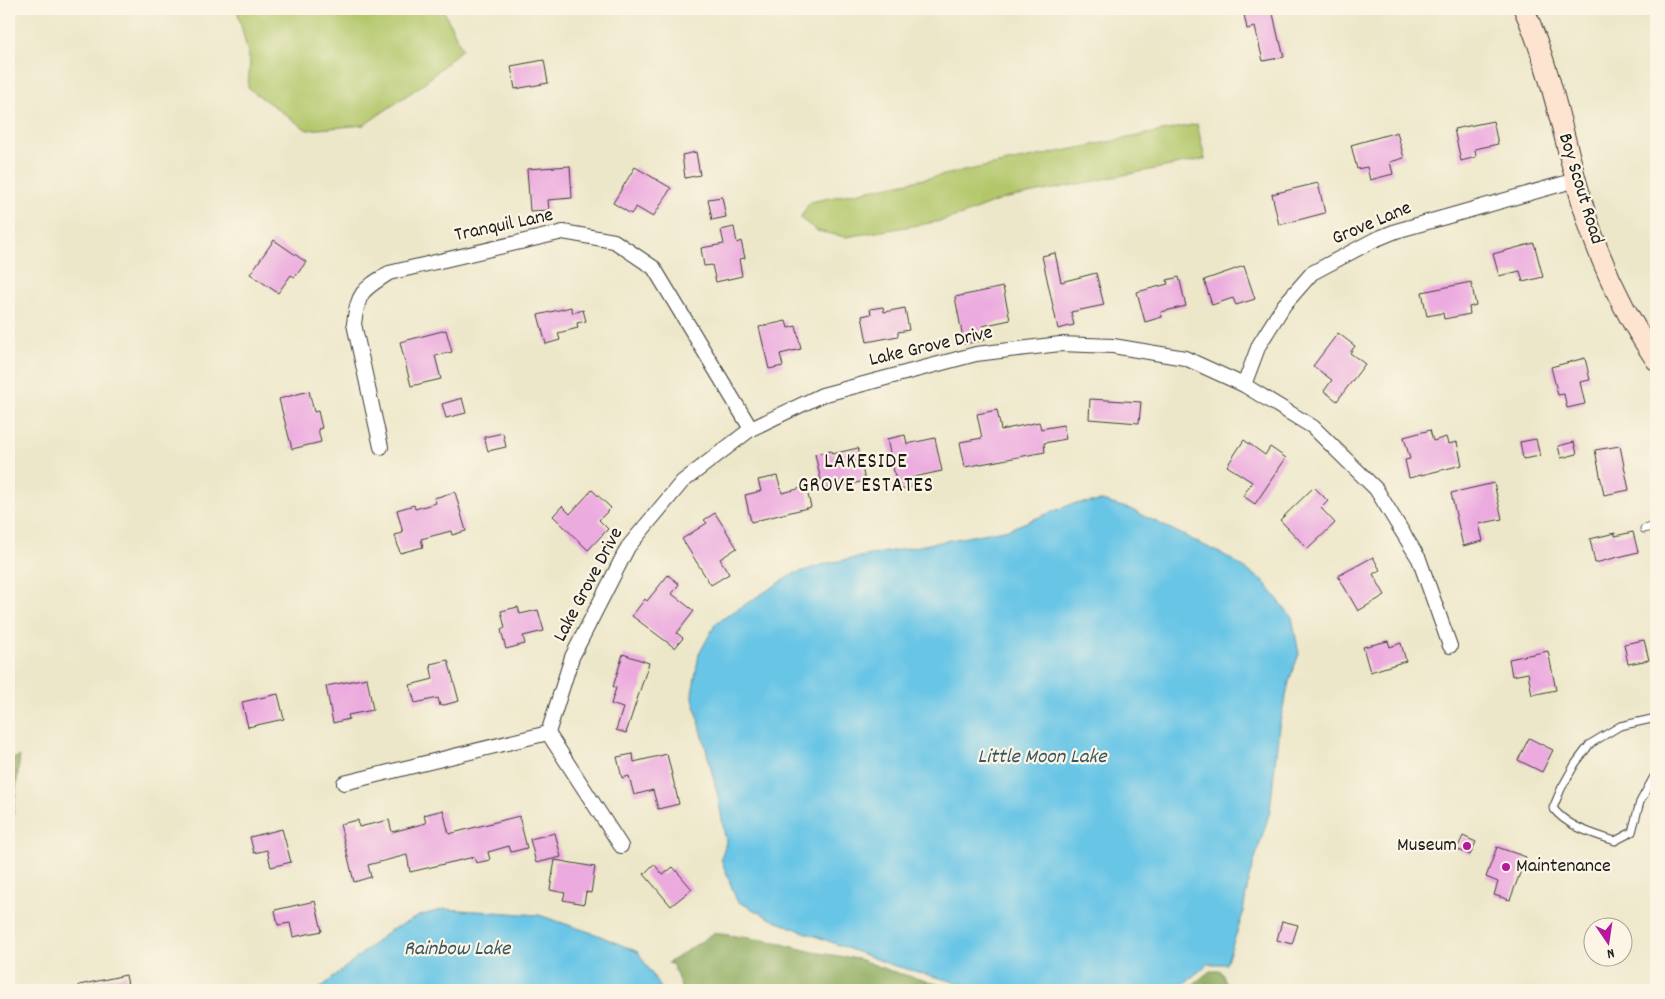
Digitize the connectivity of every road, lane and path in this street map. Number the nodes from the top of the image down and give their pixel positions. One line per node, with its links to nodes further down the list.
1 (1524, 9): 2 (street, Boy Scout Road)
2 (1576, 180): 3 (street, Boy Scout Road); 4 (street, Grove Lane)
3 (1656, 360)
4 (1244, 385): 5 (street, Lake Grove Drive); 9 (street, Lake Grove Drive)
5 (751, 429): 6 (street, Tranquil Lane); 11 (street, Lake Grove Drive)
6 (381, 447)
7 (1656, 526): 8 (lane)
8 (1644, 529)
9 (1450, 646)
10 (1656, 718): 12 (lane)
11 (548, 733): 13 (street); 14 (street)
12 (1656, 773)
13 (344, 783)
14 (621, 846)

